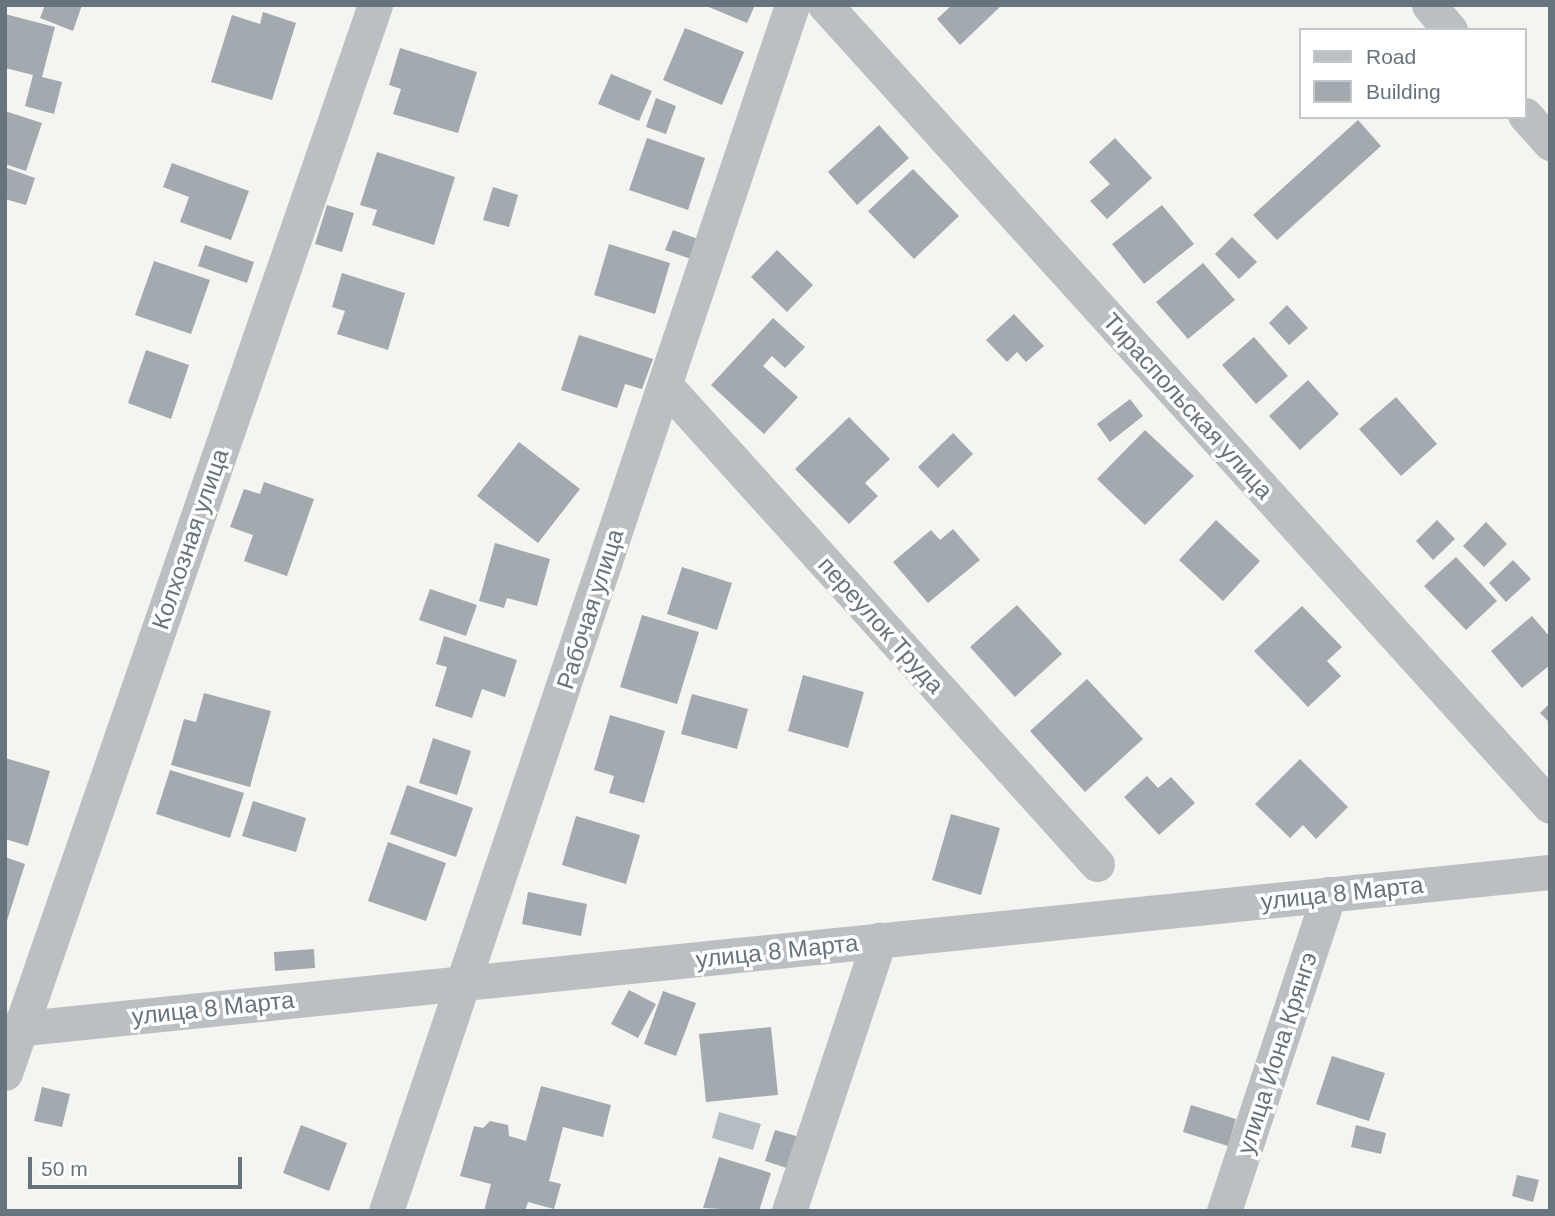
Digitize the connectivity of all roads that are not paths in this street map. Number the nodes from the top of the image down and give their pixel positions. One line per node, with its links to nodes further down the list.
1 (375, 5): 15 (street, Колхозная улица)
2 (792, 5): 8 (street, Рабочая улица)
3 (825, 5): 9 (street, Тираспольская улица)
4 (1429, 5): 5 (street)
5 (1448, 28)
6 (1527, 118): 7 (street)
7 (1550, 144)
8 (665, 385): 10 (street, переулок Труда); 14 (street, Рабочая улица)
9 (1550, 806)
10 (1097, 864)
11 (1550, 872): 12 (street, улица 8 Марта)
12 (1329, 894): 13 (street, улица 8 Марта); 19 (street, улица Иона Крянгэ)
13 (880, 940): 14 (street, улица 8 Марта); 18 (street)
14 (466, 982): 15 (street, улица 8 Марта); 17 (street, Рабочая улица)
15 (13, 1029): 16 (street, Колхозная улица)
16 (5, 1073)
17 (386, 1211)
18 (789, 1211)
19 (1224, 1211)

